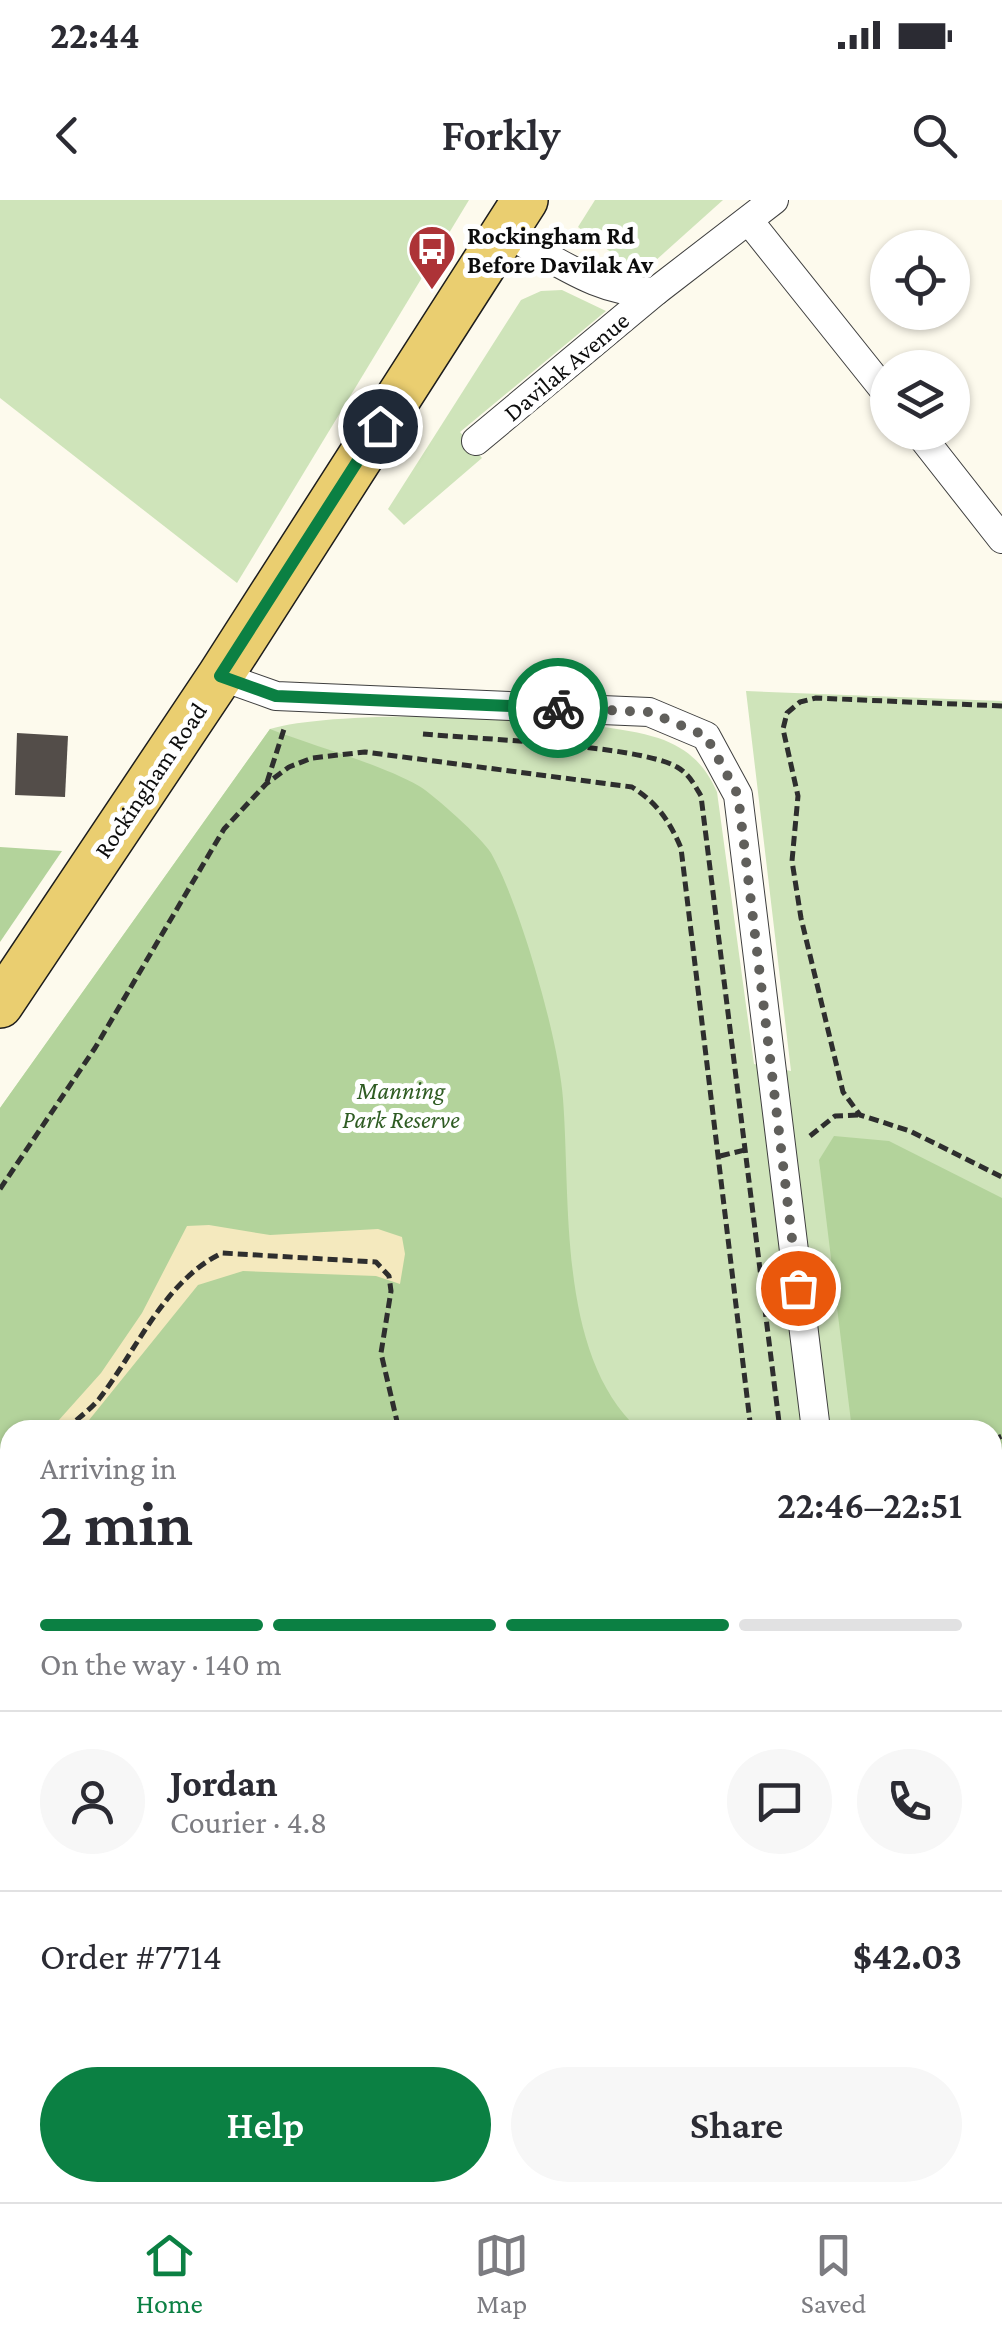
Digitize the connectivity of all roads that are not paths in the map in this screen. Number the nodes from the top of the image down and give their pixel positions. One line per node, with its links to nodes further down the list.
1 (774, 200): 3 (street, Davilak Avenue)
2 (515, 216): 4 (street, Davilak Avenue); 9 (main road, Rockingham Road)
3 (749, 221): 4 (street, Davilak Avenue); 5 (street)
4 (656, 291): 6 (street, Davilak Avenue)
5 (870, 372)
6 (476, 441)
7 (932, 450): 8 (street)
8 (1002, 538)
9 (220, 676): 10 (main road, Rockingham Road); 11 (street)
10 (0, 1005)
11 (815, 1420)

